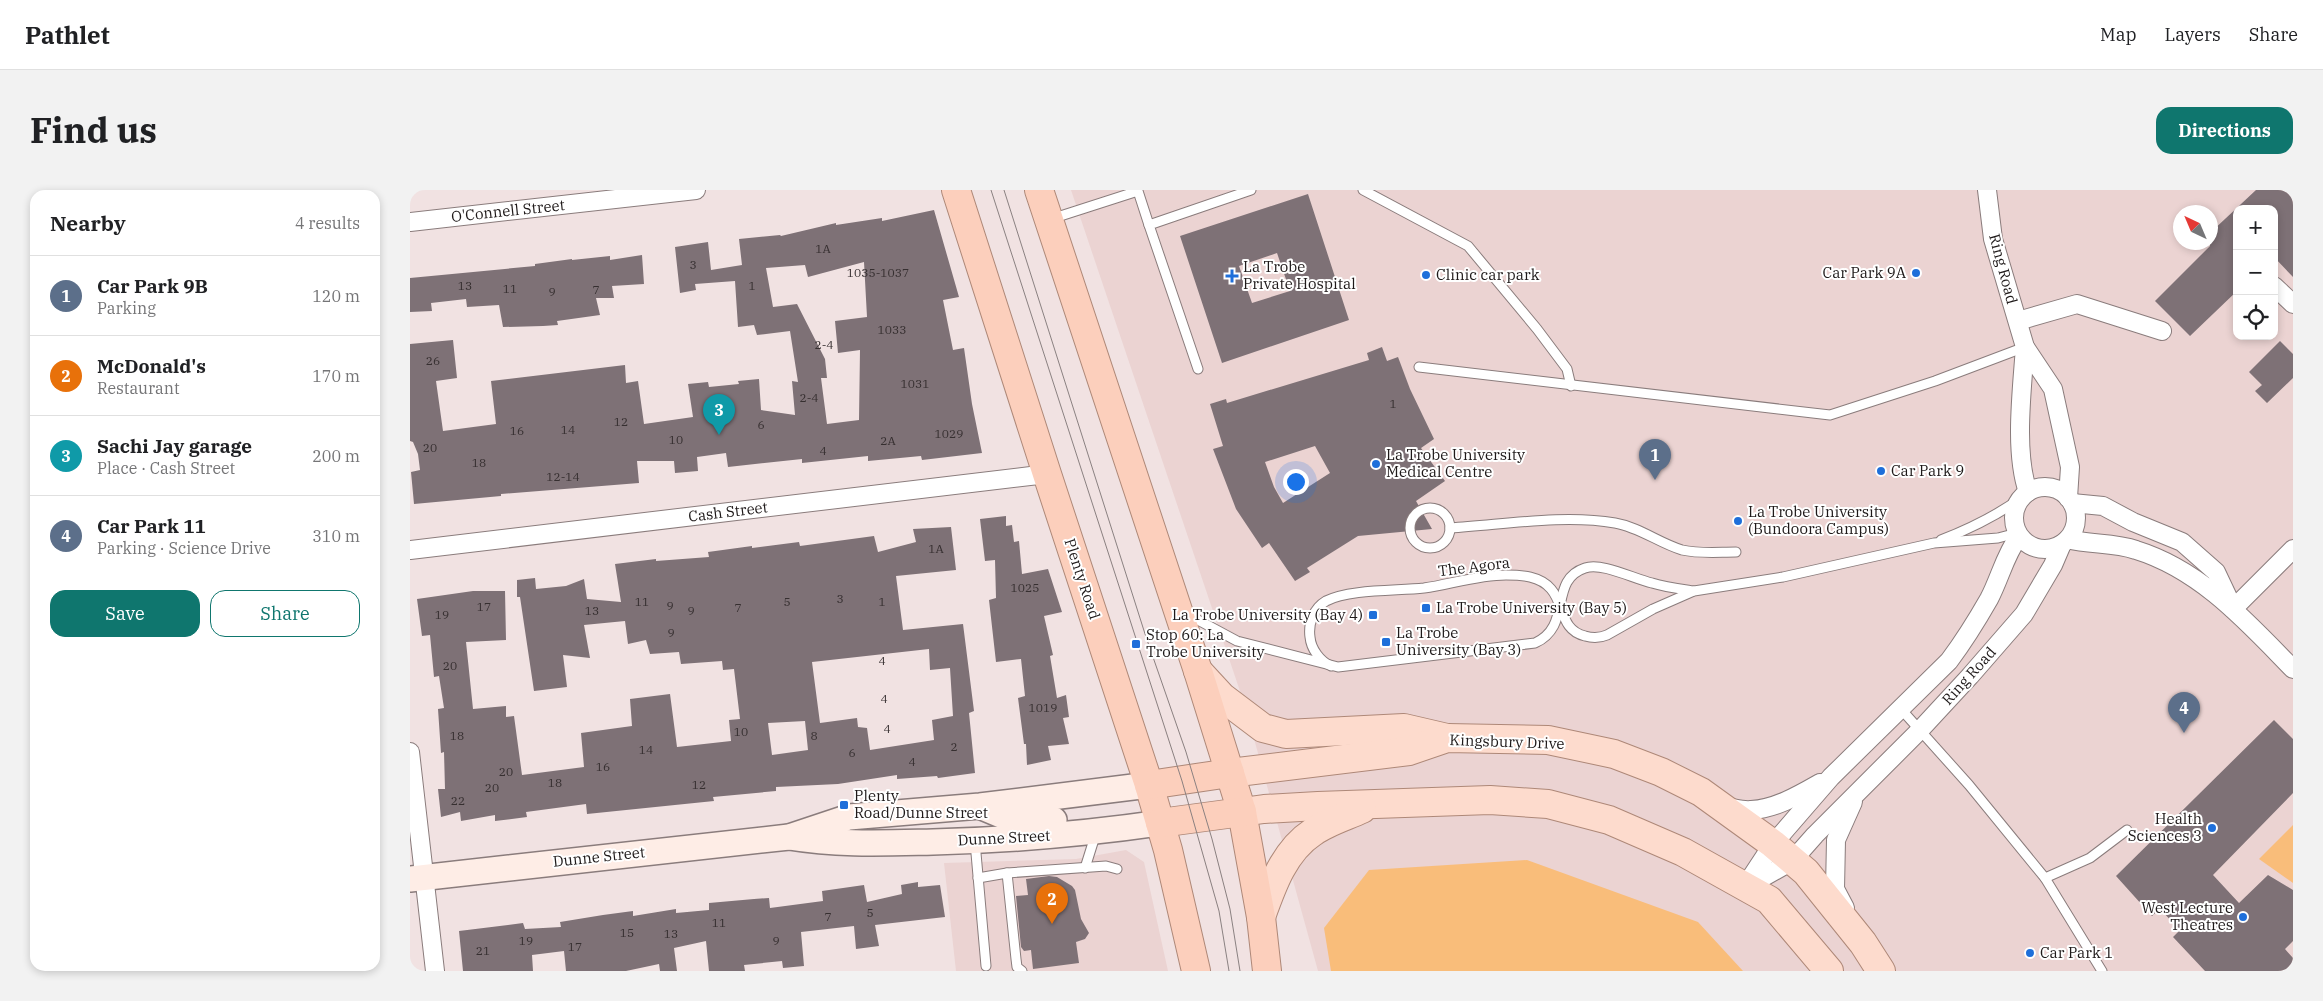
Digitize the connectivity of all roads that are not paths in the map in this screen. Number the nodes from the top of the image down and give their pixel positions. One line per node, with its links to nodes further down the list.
1 (696, 190): 8 (street, O'Connell Street)
2 (956, 190): 18 (highway, Plenty Road)
3 (1039, 190): 7 (highway)
4 (1251, 190): 9 (lane)
5 (1364, 190): 17 (lane)
6 (1987, 190): 12 (street, Ring Road)
7 (1049, 220): 9 (lane); 31 (highway)
8 (410, 222)
9 (1149, 225): 16 (lane)
10 (2278, 290): 11 (street)
11 (2293, 304)
12 (2018, 321): 13 (street); 14 (street, Ring Road)
13 (2162, 331)
14 (2025, 347): 17 (lane); 19 (street, Ring Road); 20 (street, Ring Road)
15 (1419, 367): 17 (lane)
16 (1198, 369)
17 (1571, 386)
18 (1046, 474): 27 (street, Cash Street); 43 (highway, Plenty Road)
19 (2026, 494): 20 (street); 22 (street); 25 (lane)
20 (2070, 500): 23 (street); 24 (street)
21 (1450, 528): 21 (lane); 28 (lane)
22 (2018, 534): 23 (street); 25 (lane); 37 (street, Ring Road)
23 (2065, 541): 29 (street); 38 (street, Ring Road)
24 (2182, 542): 29 (street); 33 (street)
25 (1934, 543): 30 (lane)
26 (2293, 549): 33 (street)
27 (410, 550)
28 (1736, 552)
29 (2169, 562): 33 (street)
30 (1694, 591): 32 (lane, The Agora); 32 (lane)
31 (1176, 608): 34 (lane); 36 (highway)
32 (1560, 609): 34 (lane); 34 (lane, The Agora)
33 (2233, 609): 35 (street)
34 (1331, 666)
35 (2293, 669)
36 (1198, 671): 39 (main road); 41 (highway)
37 (1900, 708): 38 (lane); 42 (street, Ring Road)
38 (1920, 730): 44 (street, Ring Road); 61 (lane)
39 (1447, 738): 41 (main road, Kingsbury Drive); 47 (main road, Kingsbury Drive)
40 (410, 752): 59 (street)
41 (1230, 773): 43 (highway); 49 (highway)
42 (1831, 777): 47 (street, Ring Road); 55 (street, Ring Road)
43 (1149, 785): 46 (main road, Dunne Street); 50 (highway, Plenty Road)
44 (1858, 792): 55 (street, Ring Road); 64 (street, Ring Road)
45 (1373, 804): 49 (main road); 62 (main road); 63 (main road)
46 (980, 806): 48 (main road, Dunne Street); 52 (main road)
47 (1722, 806): 55 (main road, Kingsbury Drive)
48 (927, 810): 53 (main road, Dunne Street); 54 (main road)
49 (1242, 812): 50 (highway); 63 (highway)
50 (1160, 823): 52 (main road, Dunne Street); 68 (highway, Plenty Road)
51 (2127, 830): 61 (lane)
52 (1096, 832): 54 (main road, Dunne Street); 56 (lane)
53 (789, 837): 54 (main road, Dunne Street); 59 (main road, Dunne Street)
54 (968, 840): 60 (lane)
55 (1783, 852): 62 (street, Ring Road); 62 (street, Ring Road); 64 (main road, Kingsbury Drive)
56 (1085, 868): 57 (lane); 58 (lane)
57 (1117, 869)
58 (1007, 873): 60 (lane); 67 (lane)
59 (417, 877): 66 (street)
60 (978, 878): 65 (lane)
61 (2045, 878): 72 (lane)
62 (1746, 886): 70 (main road)
63 (1261, 917): 69 (highway)
64 (1862, 943): 71 (main road, Kingsbury Drive)
65 (986, 966)
66 (435, 971)
67 (1022, 971)
68 (1196, 971)
69 (1267, 971)
70 (1829, 971)
71 (1881, 971)
72 (2102, 971)

